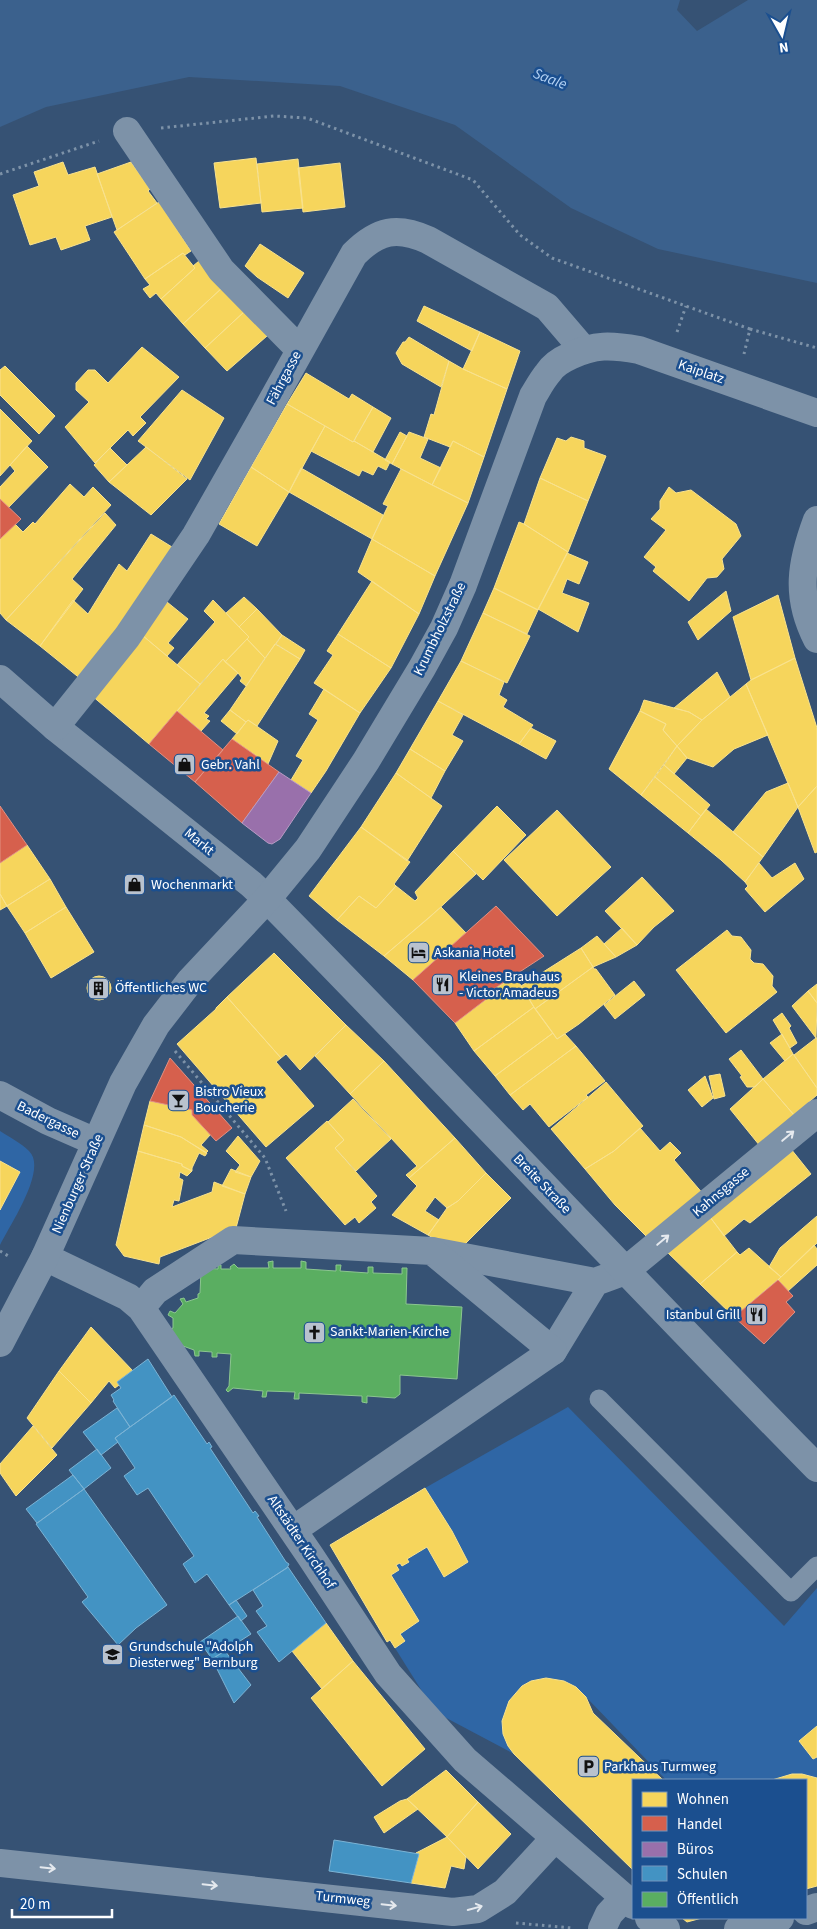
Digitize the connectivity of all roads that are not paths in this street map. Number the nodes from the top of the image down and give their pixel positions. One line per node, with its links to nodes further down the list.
1 (128, 131): 3 (street)
2 (584, 349): 3 (street, Fährgasse); 4 (street, Kaiplatz); 9 (street, Krumbholzstraße)
3 (299, 350): 8 (street, Fährgasse)
4 (817, 413)
5 (817, 520): 6 (street)
6 (817, 639)
7 (0, 679): 8 (street, Markt)
8 (55, 727): 9 (street, Markt)
9 (267, 899): 12 (street, Nienburger Straße); 15 (street, Breite Straße)
10 (0, 1096): 12 (street, Badergasse)
11 (817, 1112): 15 (street, Kahnsgasse, one-way to 11)
12 (96, 1142): 14 (street, Nienburger Straße)
13 (432, 1251): 16 (street); 17 (street); 19 (street)
14 (45, 1257): 17 (street, Altstädter Kirchhof); 18 (street, Nienburger Straße)
15 (625, 1271): 16 (street); 21 (street, Breite Straße)
16 (594, 1282): 19 (street)
17 (141, 1308): 22 (street, Altstädter Kirchhof)
18 (0, 1343)
19 (553, 1351): 22 (street)
20 (599, 1398): 23 (lane)
21 (817, 1468)
22 (293, 1530): 24 (street, Altstädter Kirchhof)
23 (817, 1566)
24 (555, 1838): 25 (street, Turmweg, one-way to 24); 26 (street)
25 (0, 1863)
26 (628, 1902): 29 (street)
27 (651, 1919): 30 (street)
28 (775, 1919): 31 (street)
29 (602, 1929)
30 (666, 1929)
31 (738, 1929)

